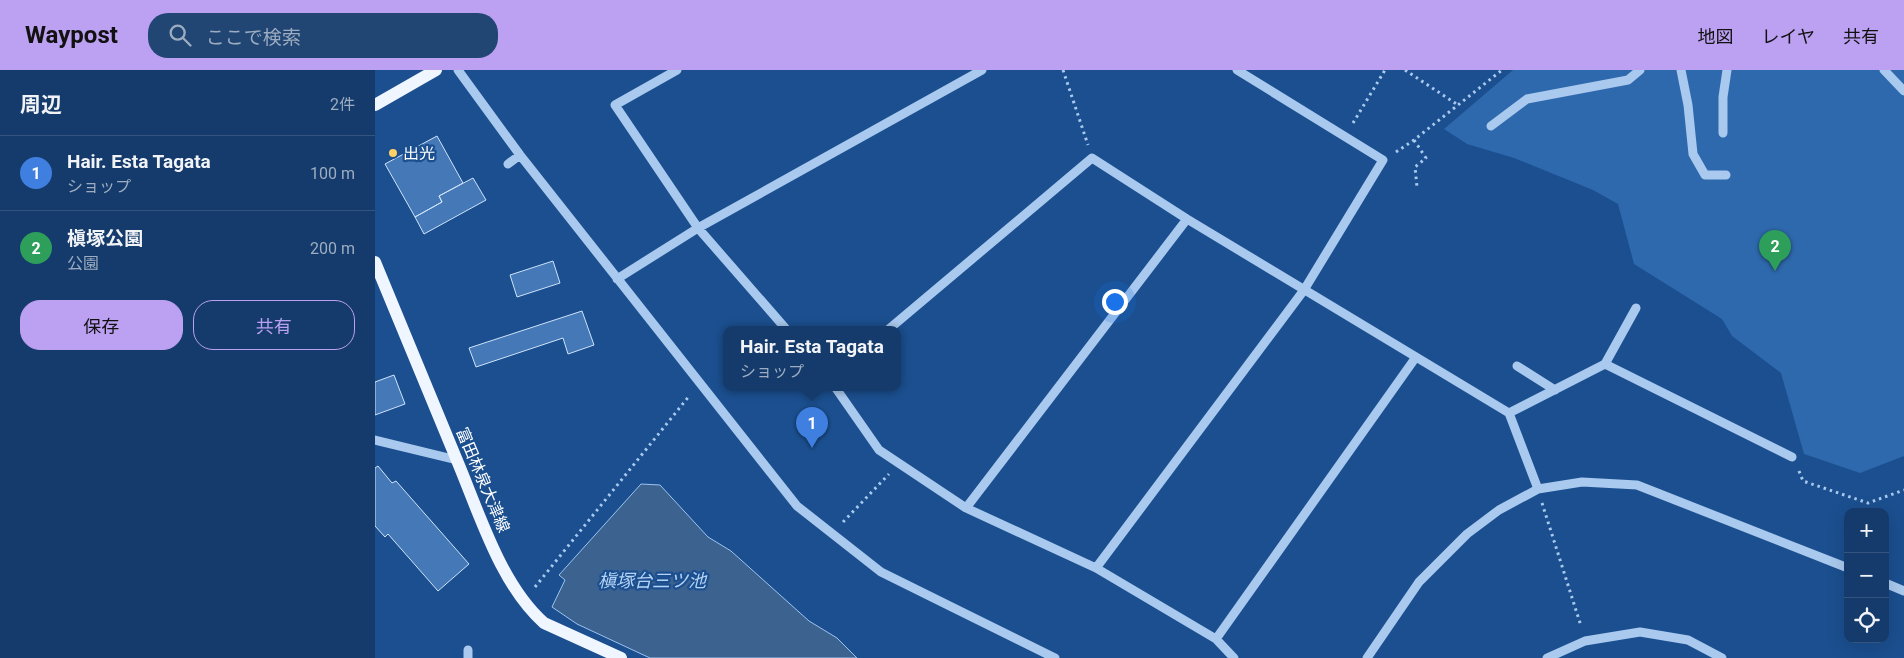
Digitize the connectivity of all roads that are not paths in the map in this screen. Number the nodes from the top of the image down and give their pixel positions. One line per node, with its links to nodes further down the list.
1 (436, 70): 11 (main road)
2 (458, 70): 14 (street)
3 (677, 70): 18 (street)
4 (982, 70): 18 (street)
5 (1237, 70): 21 (street)
6 (1640, 70): 12 (street)
7 (1681, 70): 16 (street)
8 (1727, 70): 13 (street)
9 (1885, 70): 10 (street)
10 (1904, 91)
11 (375, 105)
12 (1491, 126)
13 (1723, 133)
14 (521, 155): 15 (street); 20 (street)
15 (508, 164)
16 (1726, 175)
17 (1187, 220): 21 (street); 24 (street); 35 (street)
18 (698, 228): 20 (street); 23 (street)
19 (375, 262): 33 (main road, 富田林泉大津線)
20 (617, 279): 42 (street)
21 (1305, 290): 25 (street); 37 (street)
22 (1635, 308): 26 (street)
23 (783, 326)
24 (893, 326)
25 (1416, 357): 30 (street); 40 (street)
26 (1605, 364): 28 (street); 32 (street)
27 (1517, 366): 28 (street)
28 (1555, 390): 30 (street)
29 (838, 391): 35 (street)
30 (1509, 413): 34 (street)
31 (375, 440): 33 (street)
32 (1792, 457)
33 (457, 460): 41 (main road, 富田林泉大津線)
34 (1538, 489): 36 (street); 44 (street)
35 (966, 508): 37 (street)
36 (1844, 566)
37 (1096, 568): 40 (street)
38 (1889, 585): 39 (street)
39 (1904, 591)
40 (1216, 639): 43 (street)
41 (621, 658)
42 (1055, 658)
43 (1234, 658)
44 (1367, 658)
45 (1547, 658): 46 (street)
46 (1722, 658)

